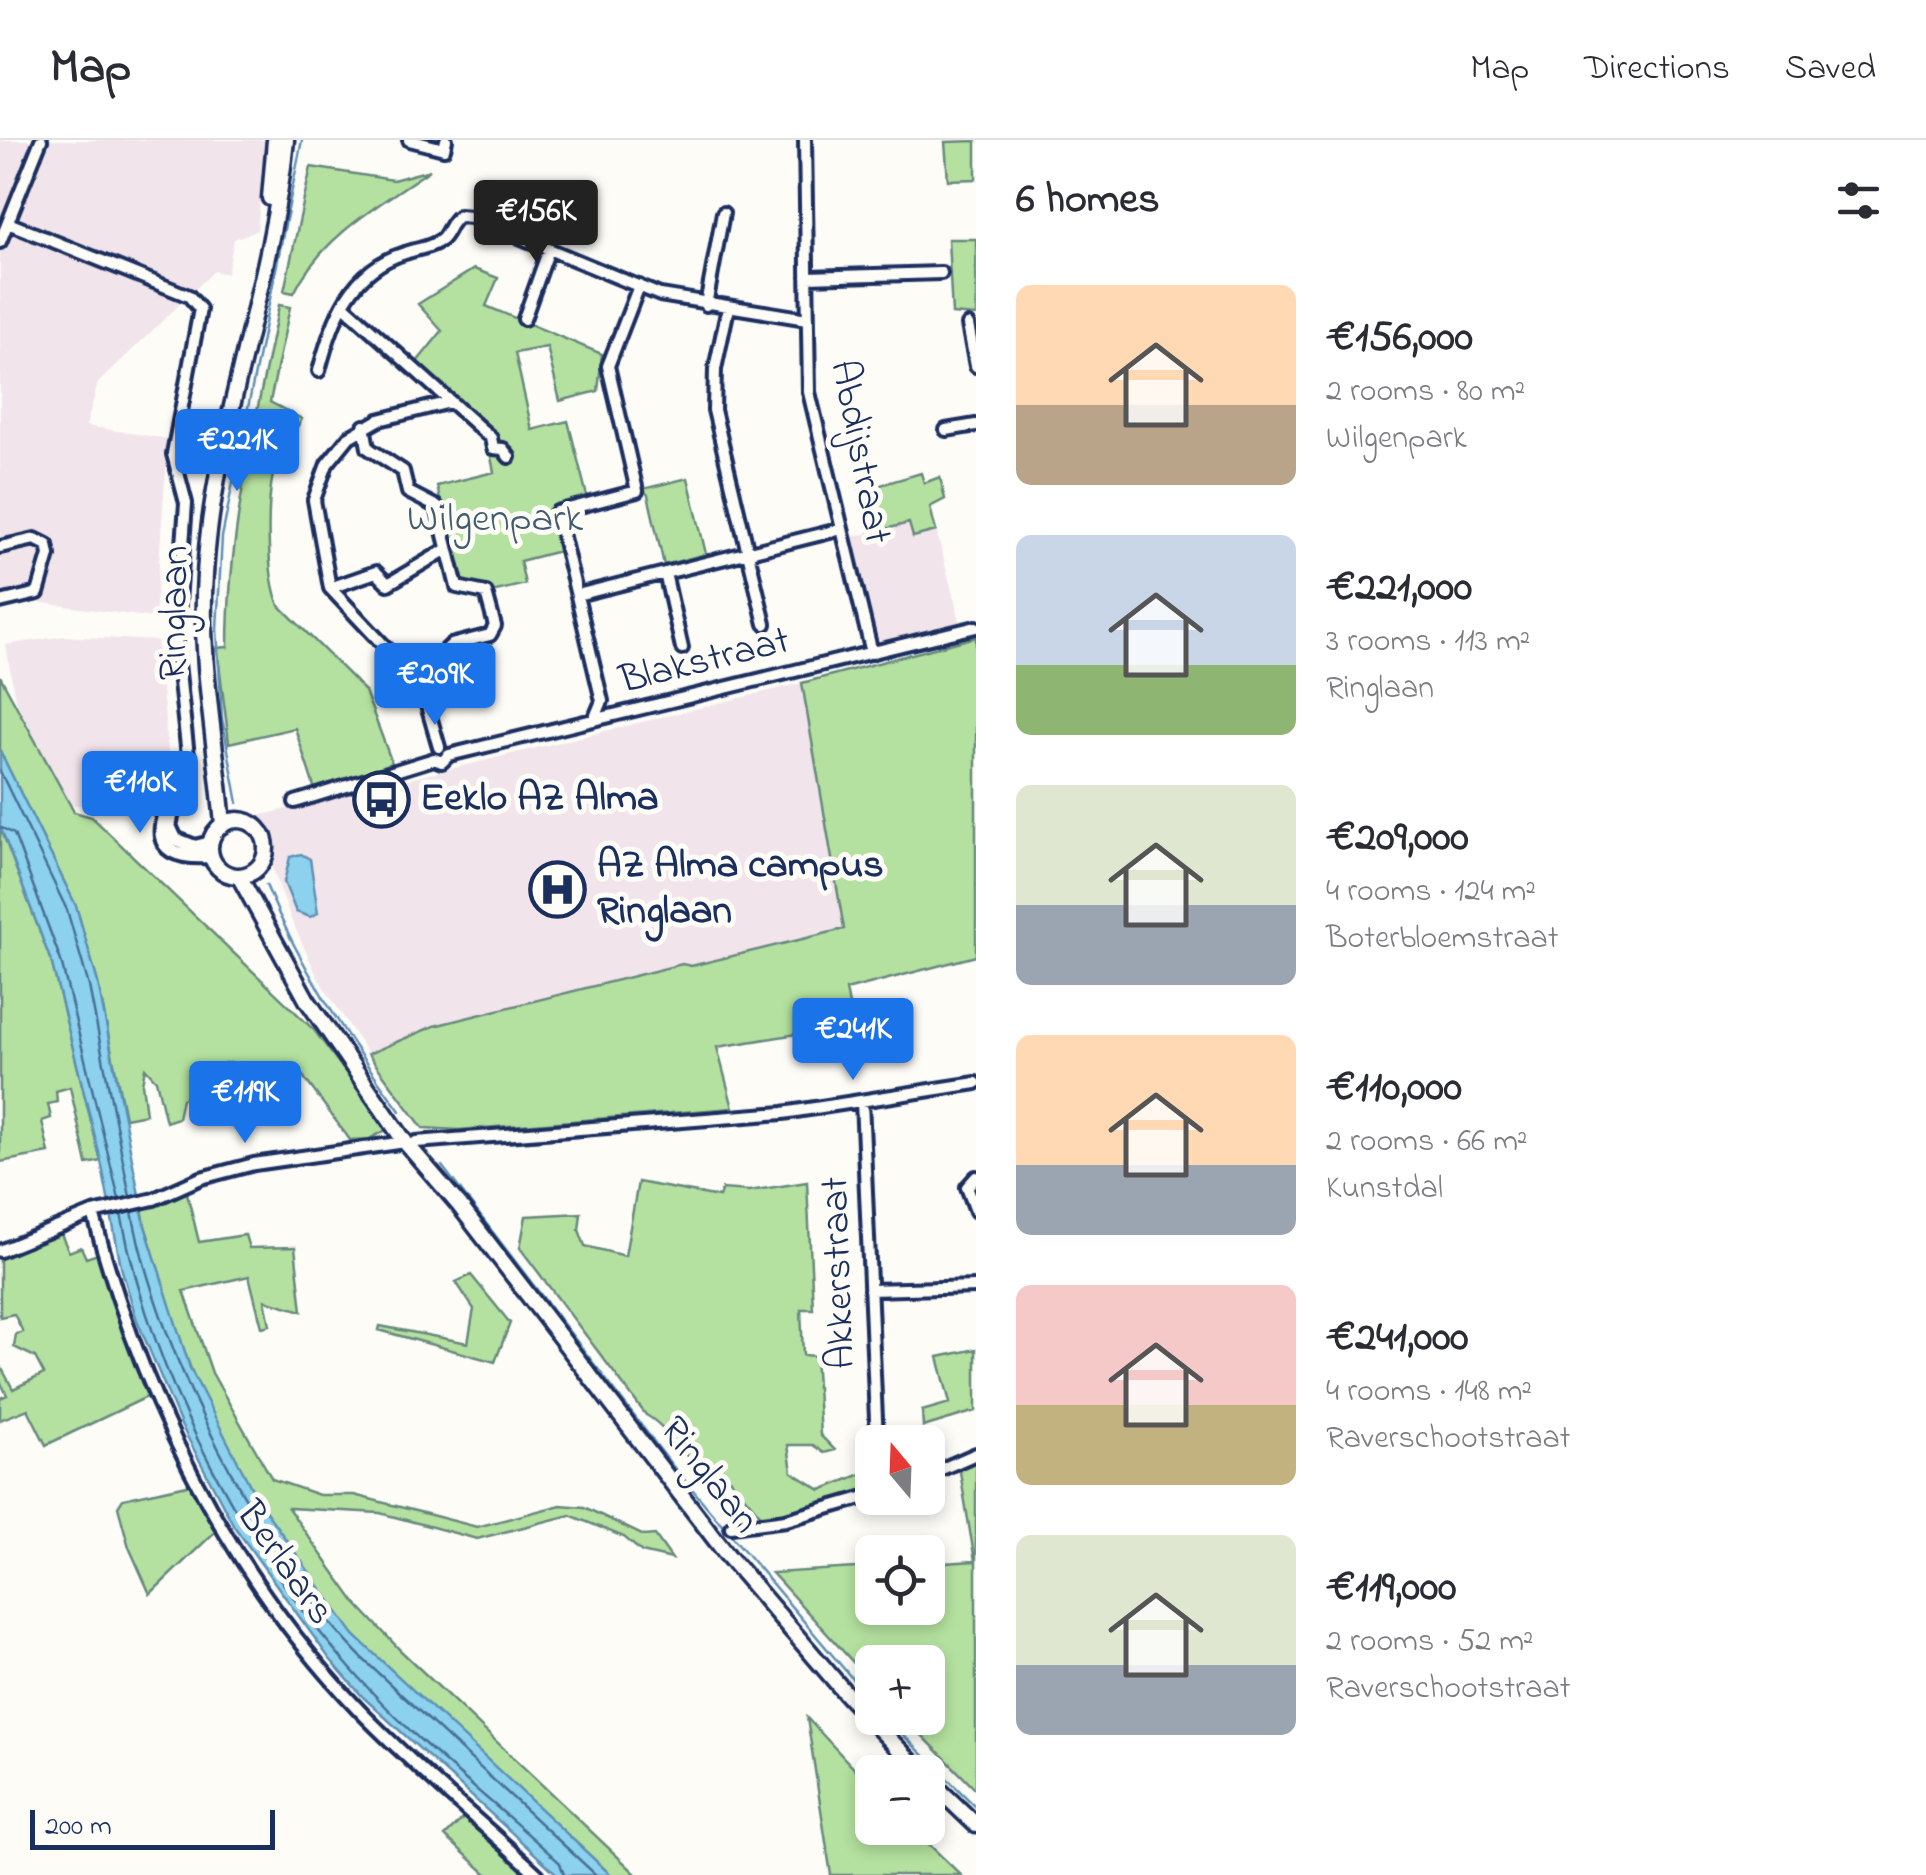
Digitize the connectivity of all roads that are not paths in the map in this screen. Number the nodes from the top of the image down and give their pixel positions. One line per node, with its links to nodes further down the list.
1 (41, 140): 8 (street)
2 (275, 140): 9 (main road, Ringlaan)
3 (286, 140): 9 (main road, Ringlaan)
4 (409, 140): 5 (street)
5 (446, 140)
6 (805, 140): 13 (street, Abdijstraat)
7 (723, 213): 16 (street)
8 (8, 222): 10 (street); 45 (street)
9 (271, 224): 46 (main road, Ringlaan)
10 (0, 242)
11 (549, 249): 14 (street); 15 (street); 18 (street)
12 (941, 273): 13 (street)
13 (807, 277): 19 (street, Abdijstraat)
14 (639, 286): 16 (street); 34 (street)
15 (343, 305): 22 (street); 23 (street)
16 (706, 305): 17 (street)
17 (728, 308): 19 (street); 31 (street)
18 (524, 319)
19 (807, 320): 28 (street, Abdijstraat)
20 (968, 325): 21 (street)
21 (976, 366)
22 (318, 371)
23 (450, 402): 25 (street); 27 (street)
24 (976, 425): 26 (street)
25 (364, 426): 30 (street); 33 (street)
26 (946, 430)
27 (508, 457)
28 (842, 530): 31 (street); 39 (street, Abdijstraat)
29 (0, 547): 35 (street)
30 (447, 549): 33 (street); 40 (street)
31 (746, 552): 32 (street); 36 (street)
32 (665, 573): 34 (street); 38 (street)
33 (330, 588): 40 (street)
34 (577, 594): 41 (street)
35 (0, 602)
36 (765, 624)
37 (976, 626): 39 (street, Blakstraat)
38 (682, 648)
39 (872, 653): 42 (street, Blakstraat)
40 (416, 679): 44 (street)
41 (602, 702): 42 (street); 43 (street)
42 (616, 714): 43 (street, Blakstraat)
43 (594, 720): 44 (street, Blakstraat)
44 (444, 751): 47 (street, Blakstraat)
45 (188, 756): 50 (street)
46 (217, 768): 48 (main road, Ringlaan); 49 (main road, Ringlaan)
47 (295, 802)
48 (238, 820): 49 (main road); 51 (main road)
49 (223, 825): 50 (main road)
50 (211, 849): 51 (main road)
51 (246, 874): 54 (main road, Ringlaan)
52 (976, 1083): 53 (street)
53 (862, 1101): 54 (street); 61 (street, Akkerstraat)
54 (409, 1138): 56 (main road, Ringlaan); 56 (main road, Ringlaan); 58 (street)
55 (976, 1177): 57 (street)
56 (459, 1206): 67 (main road, Ringlaan)
57 (976, 1210)
58 (99, 1212): 59 (street); 70 (street, Berlaars)
59 (0, 1250)
60 (976, 1287): 61 (street)
61 (870, 1290): 62 (street, Akkerstraat)
62 (876, 1425)
63 (976, 1454): 64 (street)
64 (945, 1468)
65 (855, 1499): 66 (street)
66 (732, 1527)
67 (905, 1755)
68 (945, 1795): 69 (main road)
69 (976, 1824)
70 (538, 1875)

